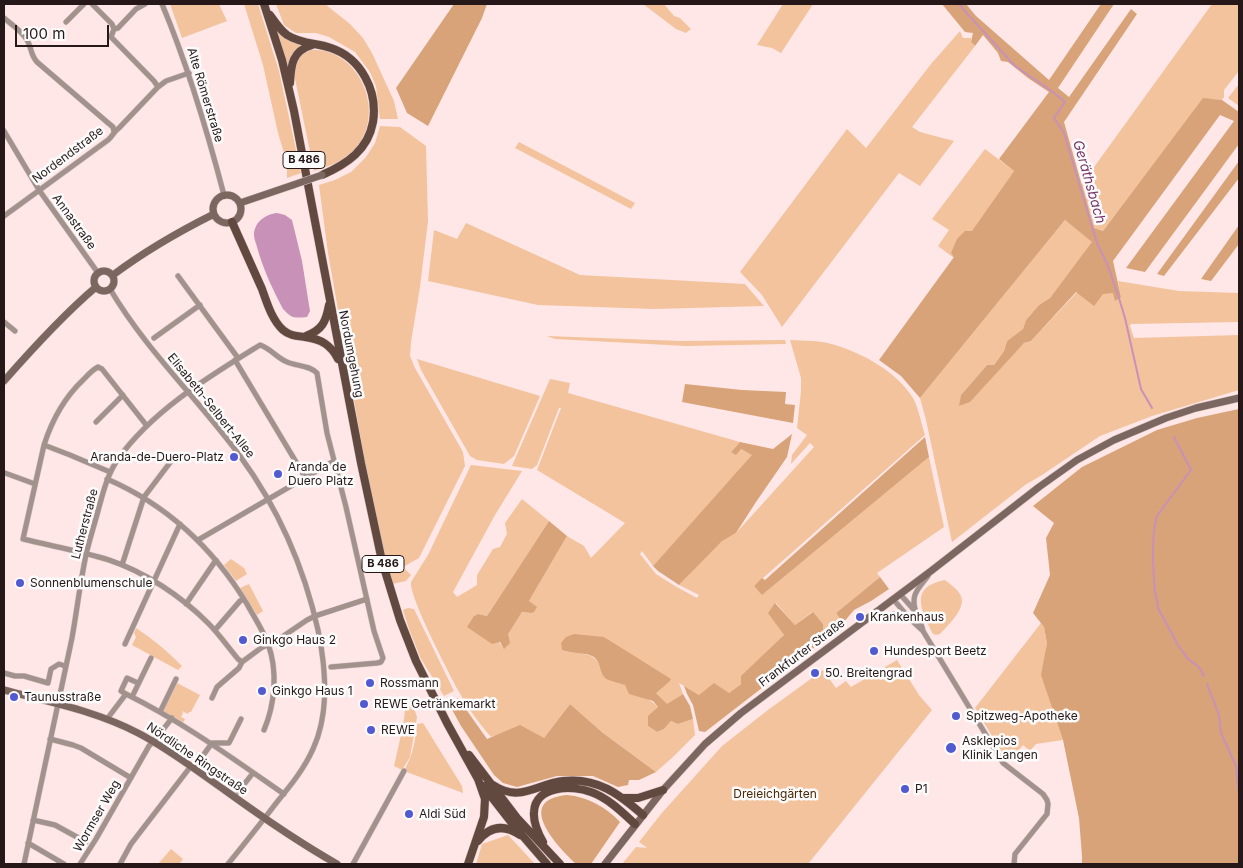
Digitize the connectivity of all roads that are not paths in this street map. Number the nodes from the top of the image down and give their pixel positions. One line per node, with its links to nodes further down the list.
1 (84, 4): 7 (street)
2 (92, 4): 8 (street)
3 (145, 4): 8 (street)
4 (162, 4): 10 (street, Alte Römerstraße)
5 (265, 6): 9 (main road); 12 (main road, Nordumgehung / B 486)
6 (4, 18): 14 (street)
7 (66, 22)
8 (114, 29): 11 (street)
9 (314, 44): 12 (main road); 15 (main road)
10 (189, 74): 11 (street, Nordendstraße); 17 (street, Alte Römerstraße)
11 (158, 87): 14 (street, Nordendstraße)
12 (290, 92): 27 (main road, Nordumgehung / B 486)
13 (4, 131): 16 (street, Annastraße)
14 (114, 132): 16 (street, Nordendstraße)
15 (322, 175): 18 (street, bridge)
16 (39, 190): 20 (street, Nordendstraße); 22 (street, Annastraße)
17 (224, 195): 18 (street); 19 (street)
18 (240, 203): 21 (street)
19 (214, 214): 21 (street); 23 (street)
20 (4, 216)
21 (232, 222): 31 (main road)
22 (98, 273): 23 (street); 25 (street)
23 (112, 275): 26 (street)
24 (178, 276): 28 (street)
25 (96, 287): 26 (street); 35 (street)
26 (110, 289): 36 (street, Elisabeth-Selbert-Allee)
27 (330, 301): 31 (main road); 34 (main road, Nordumgehung / B 486)
28 (200, 305): 32 (street); 33 (street)
29 (4, 322): 30 (street)
30 (16, 331)
31 (304, 336): 34 (main road)
32 (154, 338)
33 (237, 359): 36 (street, Lutherstraße); 43 (street, Lutherstraße); 46 (street)
34 (343, 368): 88 (main road, Nordumgehung / B 486)
35 (4, 381)
36 (188, 393): 40 (street, Lutherstraße); 50 (street, Elisabeth-Selbert-Allee)
37 (123, 395): 39 (street); 40 (street); 41 (street)
38 (1239, 398): 56 (street, Frankfurter Straße)
39 (96, 422)
40 (147, 426): 44 (street, Lutherstraße)
41 (44, 445): 44 (street); 48 (street)
42 (175, 456): 49 (street)
43 (334, 461): 46 (street); 60 (street)
44 (110, 472): 47 (street, Lutherstraße)
45 (4, 474): 48 (street)
46 (305, 477): 50 (street)
47 (108, 479): 49 (street); 53 (street, Lutherstraße)
48 (36, 484): 53 (street)
49 (144, 497): 51 (street); 55 (street)
50 (268, 499): 52 (street); 64 (street, Elisabeth-Selbert-Allee)
51 (180, 524): 52 (street); 57 (street)
52 (198, 540): 54 (street)
53 (86, 554): 55 (street); 73 (street, Lutherstraße)
54 (216, 560): 59 (street); 62 (street)
55 (122, 565): 57 (street)
56 (931, 571): 58 (street, Frankfurter Straße); 63 (street)
57 (154, 582): 62 (street); 69 (street)
58 (900, 594): 61 (street, Frankfurter Straße); 63 (street)
59 (244, 599): 67 (street); 70 (street)
60 (367, 599): 64 (street); 74 (street)
61 (893, 599): 65 (street, Frankfurter Straße); 66 (street)
62 (186, 604): 67 (street)
63 (917, 613): 68 (street)
64 (315, 616): 70 (street); 102 (street, Elisabeth-Selbert-Allee)
65 (865, 619): 66 (street); 100 (street, Frankfurter Straße)
66 (910, 620): 68 (street)
67 (215, 630): 72 (street)
68 (923, 631): 125 (street)
69 (125, 644)
70 (268, 644): 72 (street); 87 (street)
71 (151, 658): 77 (street)
72 (242, 662): 81 (street)
73 (65, 666): 75 (street); 82 (street, Lutherstraße)
74 (331, 667)
75 (4, 674)
76 (176, 679): 83 (street)
77 (138, 683): 79 (street); 80 (street)
78 (4, 690): 82 (street, Nördliche Ringstraße)
79 (126, 694): 80 (street); 85 (street)
80 (132, 697): 83 (street)
81 (212, 698)
82 (57, 704): 85 (street, Nördliche Ringstraße); 89 (street, Lutherstraße)
83 (160, 712): 84 (street)
84 (172, 718): 90 (street, Wormser Weg); 91 (street)
85 (107, 719): 90 (street, Nördliche Ringstraße)
86 (241, 719): 92 (street)
87 (264, 730)
88 (450, 730): 98 (main road, B 486); 99 (main road, B 486)
89 (50, 740): 97 (street, Wormser Weg); 106 (street, Lutherstraße)
90 (153, 741): 94 (street, Nördliche Ringstraße); 97 (street, Wormser Weg)
91 (212, 743): 92 (street); 93 (street); 94 (street)
92 (228, 743): 93 (street)
93 (225, 753): 96 (street)
94 (192, 767): 105 (street, Nördliche Ringstraße); 117 (street)
95 (404, 771): 120 (street)
96 (253, 773): 101 (street); 102 (street)
97 (131, 778): 116 (street, Wormser Weg)
98 (478, 779): 110 (main road, B 486); 111 (main road, B 486)
99 (488, 781): 103 (main road); 112 (main road, B 486)
100 (663, 790): 103 (main road); 104 (street, Frankfurter Straße)
101 (238, 792)
102 (284, 794): 105 (street, Elisabeth-Selbert-Allee)
103 (623, 798): 104 (main road)
104 (642, 815): 107 (street, Frankfurter Straße)
105 (264, 818): 113 (street, Nördliche Ringstraße); 118 (street, Elisabeth-Selbert-Allee)
106 (33, 820): 108 (street); 109 (street, Lutherstraße)
107 (635, 824): 112 (main road); 124 (street, Frankfurter Straße)
108 (86, 842)
109 (28, 843): 114 (street, Lutherstraße); 115 (street, Wormser Weg)
110 (474, 847): 111 (main road); 121 (main road, B 486)
111 (533, 848): 122 (main road, B 486)
112 (547, 850): 123 (main road, B 486)
113 (329, 862): 119 (street, Nördliche Ringstraße)
114 (24, 864)
115 (64, 864)
116 (80, 864)
117 (120, 864)
118 (228, 864)
119 (337, 864)
120 (353, 864)
121 (468, 864)
122 (547, 864)
123 (560, 864)
124 (605, 864)
125 (1014, 864)

